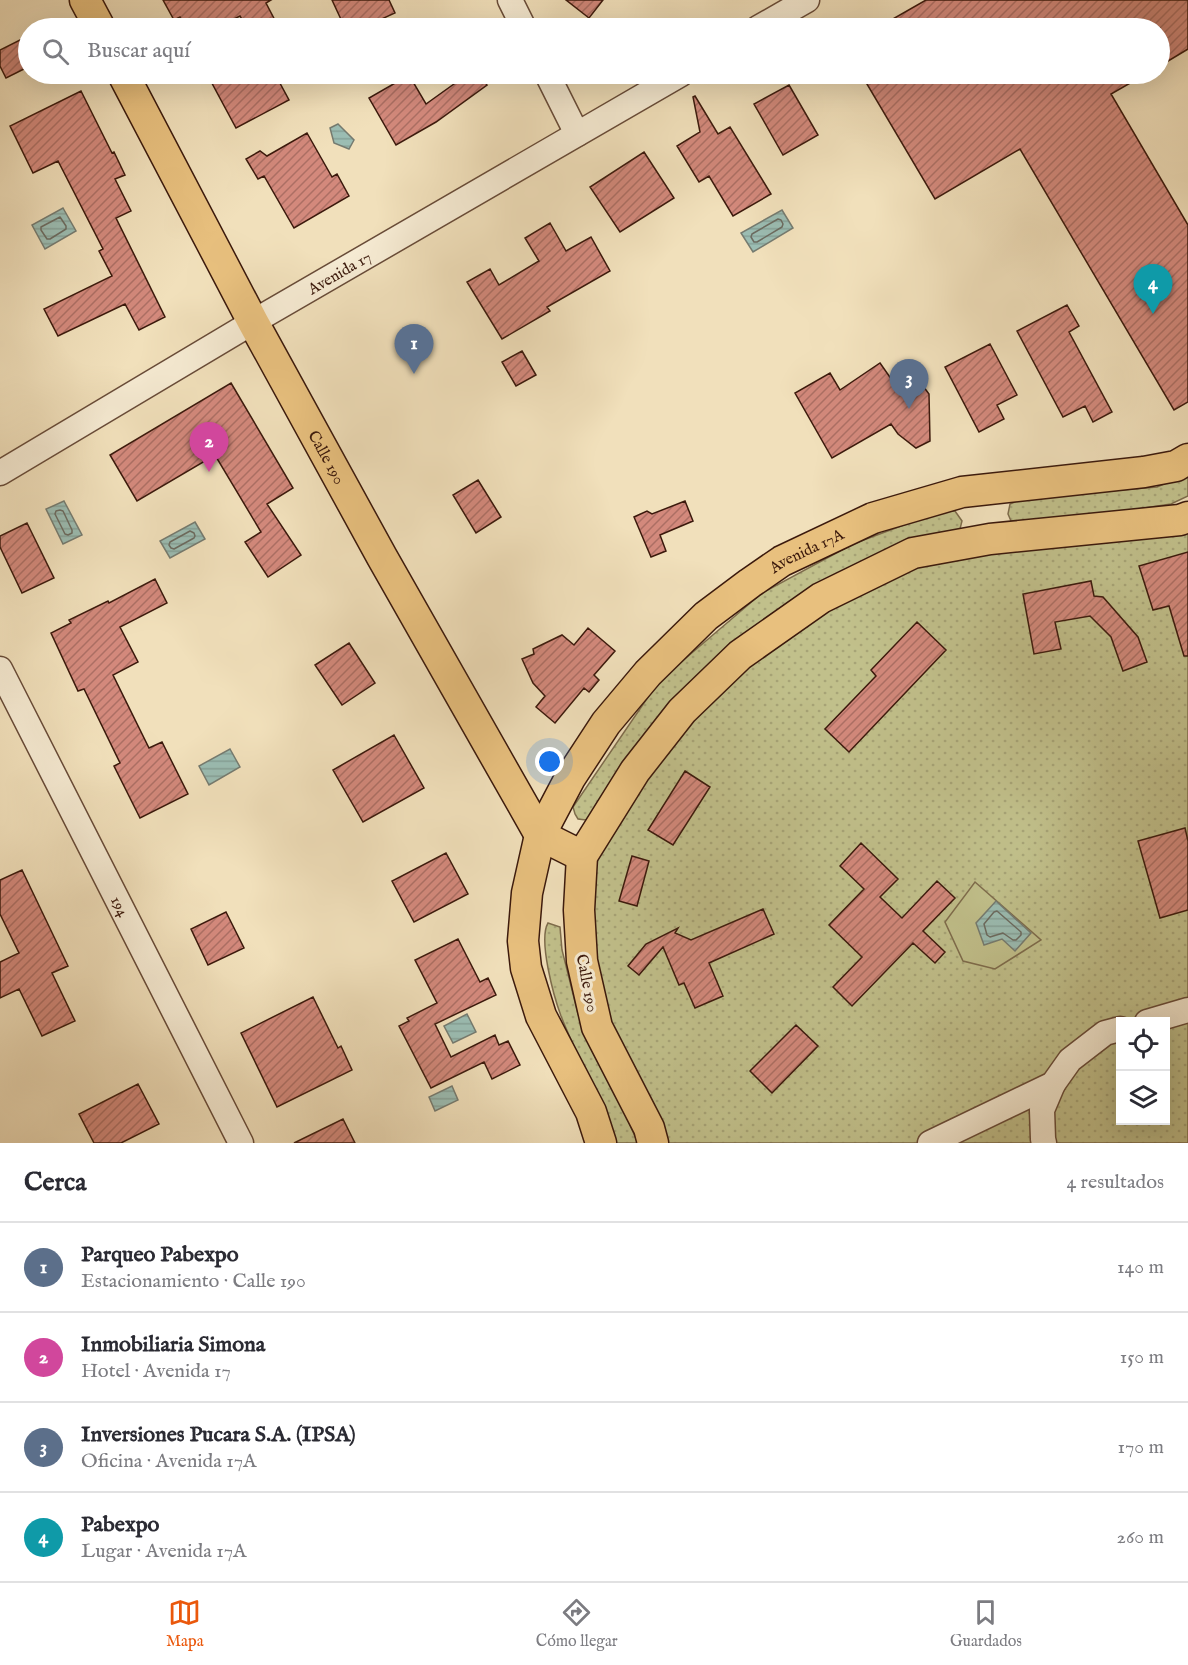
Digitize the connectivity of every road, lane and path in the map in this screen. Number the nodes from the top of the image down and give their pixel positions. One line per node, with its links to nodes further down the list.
1 (85, 0): 4 (main road)
2 (510, 0): 5 (street)
3 (807, 0): 6 (street)
4 (95, 18)
5 (519, 18)
6 (776, 18)
7 (128, 84): 11 (main road, Calle 190)
8 (552, 84): 10 (street)
9 (664, 84): 10 (street, Avenida 17)
10 (577, 134): 11 (street, Avenida 17)
11 (252, 322): 13 (street, Avenida 17); 18 (main road, Calle 190)
12 (1188, 459): 14 (main road, Avenida 17A)
13 (0, 472)
14 (976, 490): 16 (main road); 18 (main road, Avenida 17A)
15 (1188, 517): 16 (main road)
16 (990, 539): 19 (main road)
17 (0, 669): 24 (street, 194)
18 (540, 836): 19 (main road); 25 (main road)
19 (582, 856): 26 (main road, Calle 190)
20 (1188, 1010): 21 (street)
21 (1164, 1017)
22 (1116, 1030): 23 (street)
23 (1053, 1084): 27 (street); 28 (street)
24 (241, 1143)
25 (601, 1143)
26 (653, 1143)
27 (930, 1143)
28 (1044, 1143)

